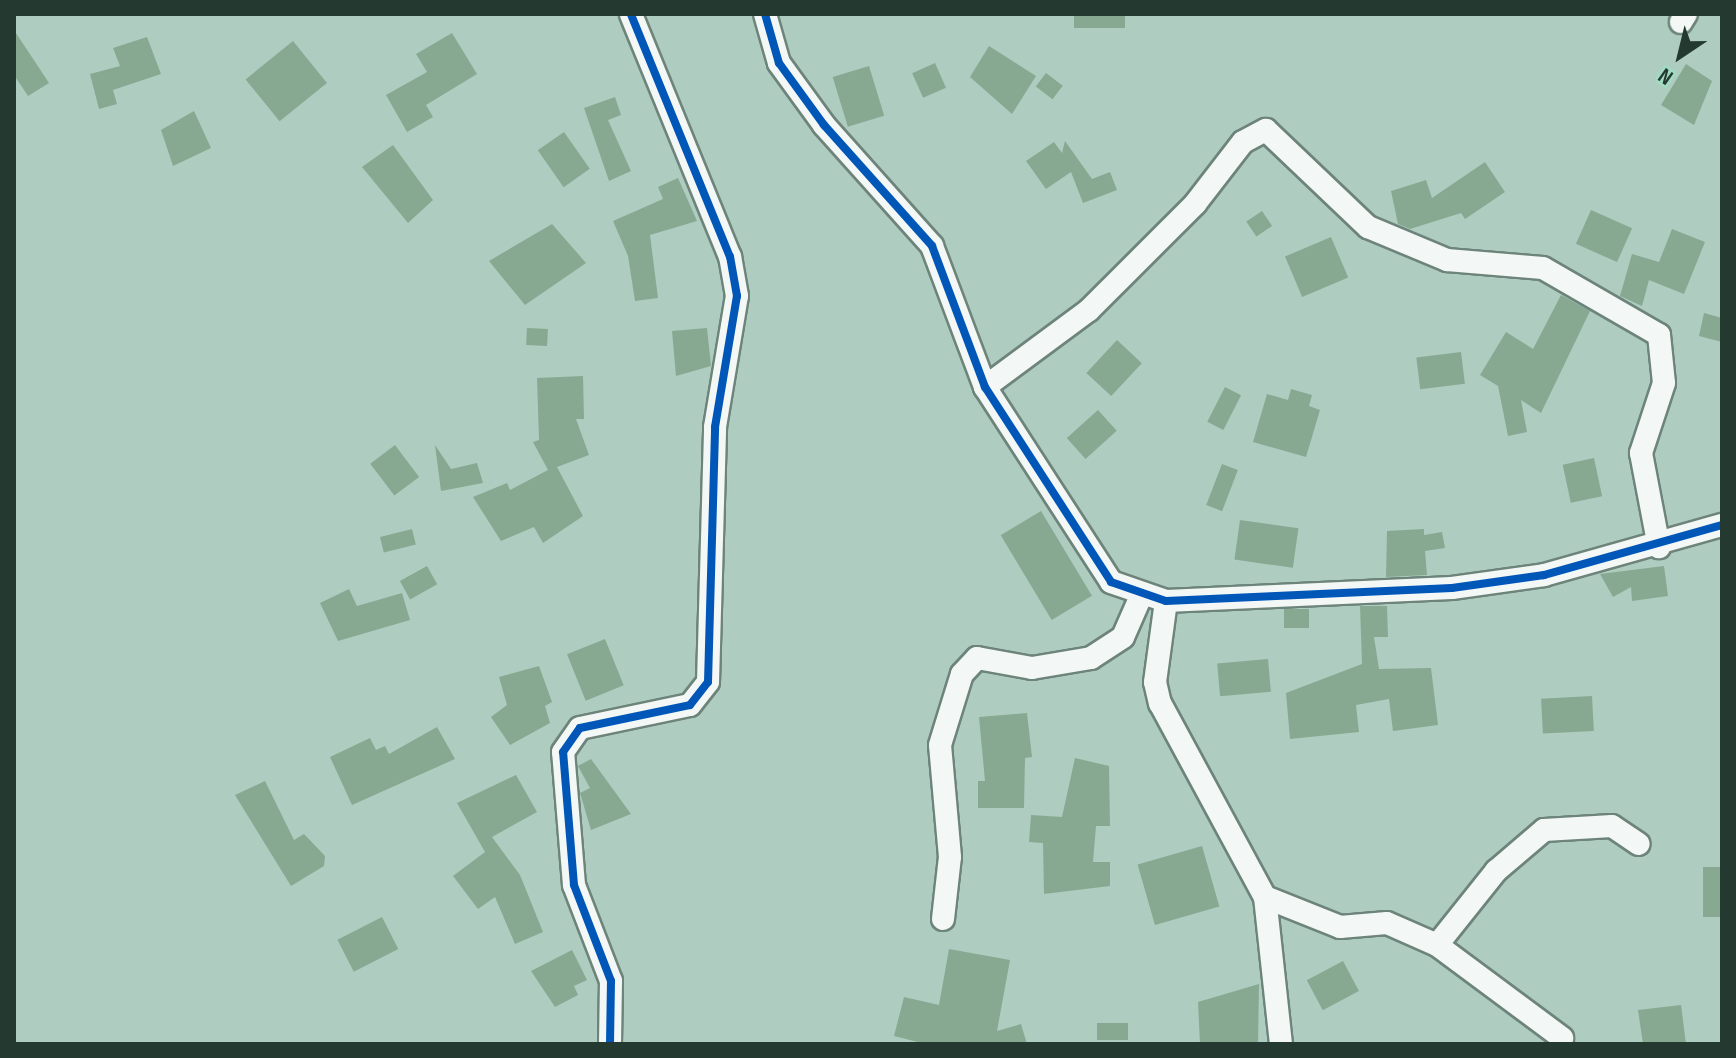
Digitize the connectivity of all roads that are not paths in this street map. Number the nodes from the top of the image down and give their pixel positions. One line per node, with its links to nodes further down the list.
1 (631, 14): 13 (street)
2 (765, 14): 3 (street)
3 (985, 387): 5 (street); 6 (street)
4 (1722, 525): 5 (street)
5 (1659, 547): 7 (street)
6 (1141, 596): 7 (street); 10 (street)
7 (1166, 601): 9 (street)
8 (1639, 844): 11 (street)
9 (1265, 897): 11 (street); 14 (street)
10 (943, 919)
11 (1437, 945): 12 (street)
12 (1562, 1038)
13 (610, 1044)
14 (1281, 1044)

